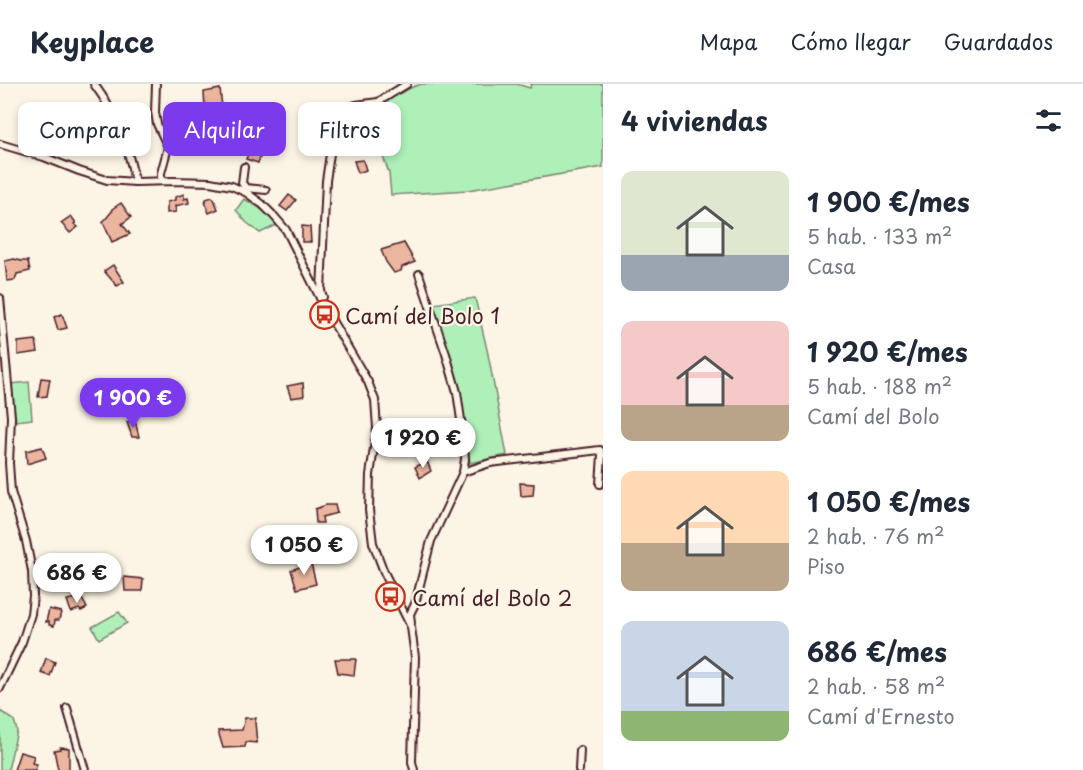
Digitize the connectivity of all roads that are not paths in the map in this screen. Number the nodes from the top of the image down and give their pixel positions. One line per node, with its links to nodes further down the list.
1 (94, 84): 7 (street)
2 (156, 84): 6 (street)
3 (407, 84): 13 (street)
4 (0, 144): 7 (street)
5 (244, 167): 9 (street)
6 (161, 181): 7 (street); 8 (street)
7 (135, 182)
8 (235, 188): 9 (street); 13 (street)
9 (246, 188): 10 (street)
10 (266, 190)
11 (419, 274): 15 (street)
12 (0, 298): 18 (street)
13 (327, 312): 17 (street)
14 (602, 449): 15 (street); 16 (street)
15 (463, 472): 17 (street)
16 (600, 484)
17 (411, 627): 22 (street)
18 (0, 688)
19 (67, 708): 21 (street)
20 (580, 750): 23 (street)
21 (85, 770)
22 (414, 770)
23 (579, 770)

